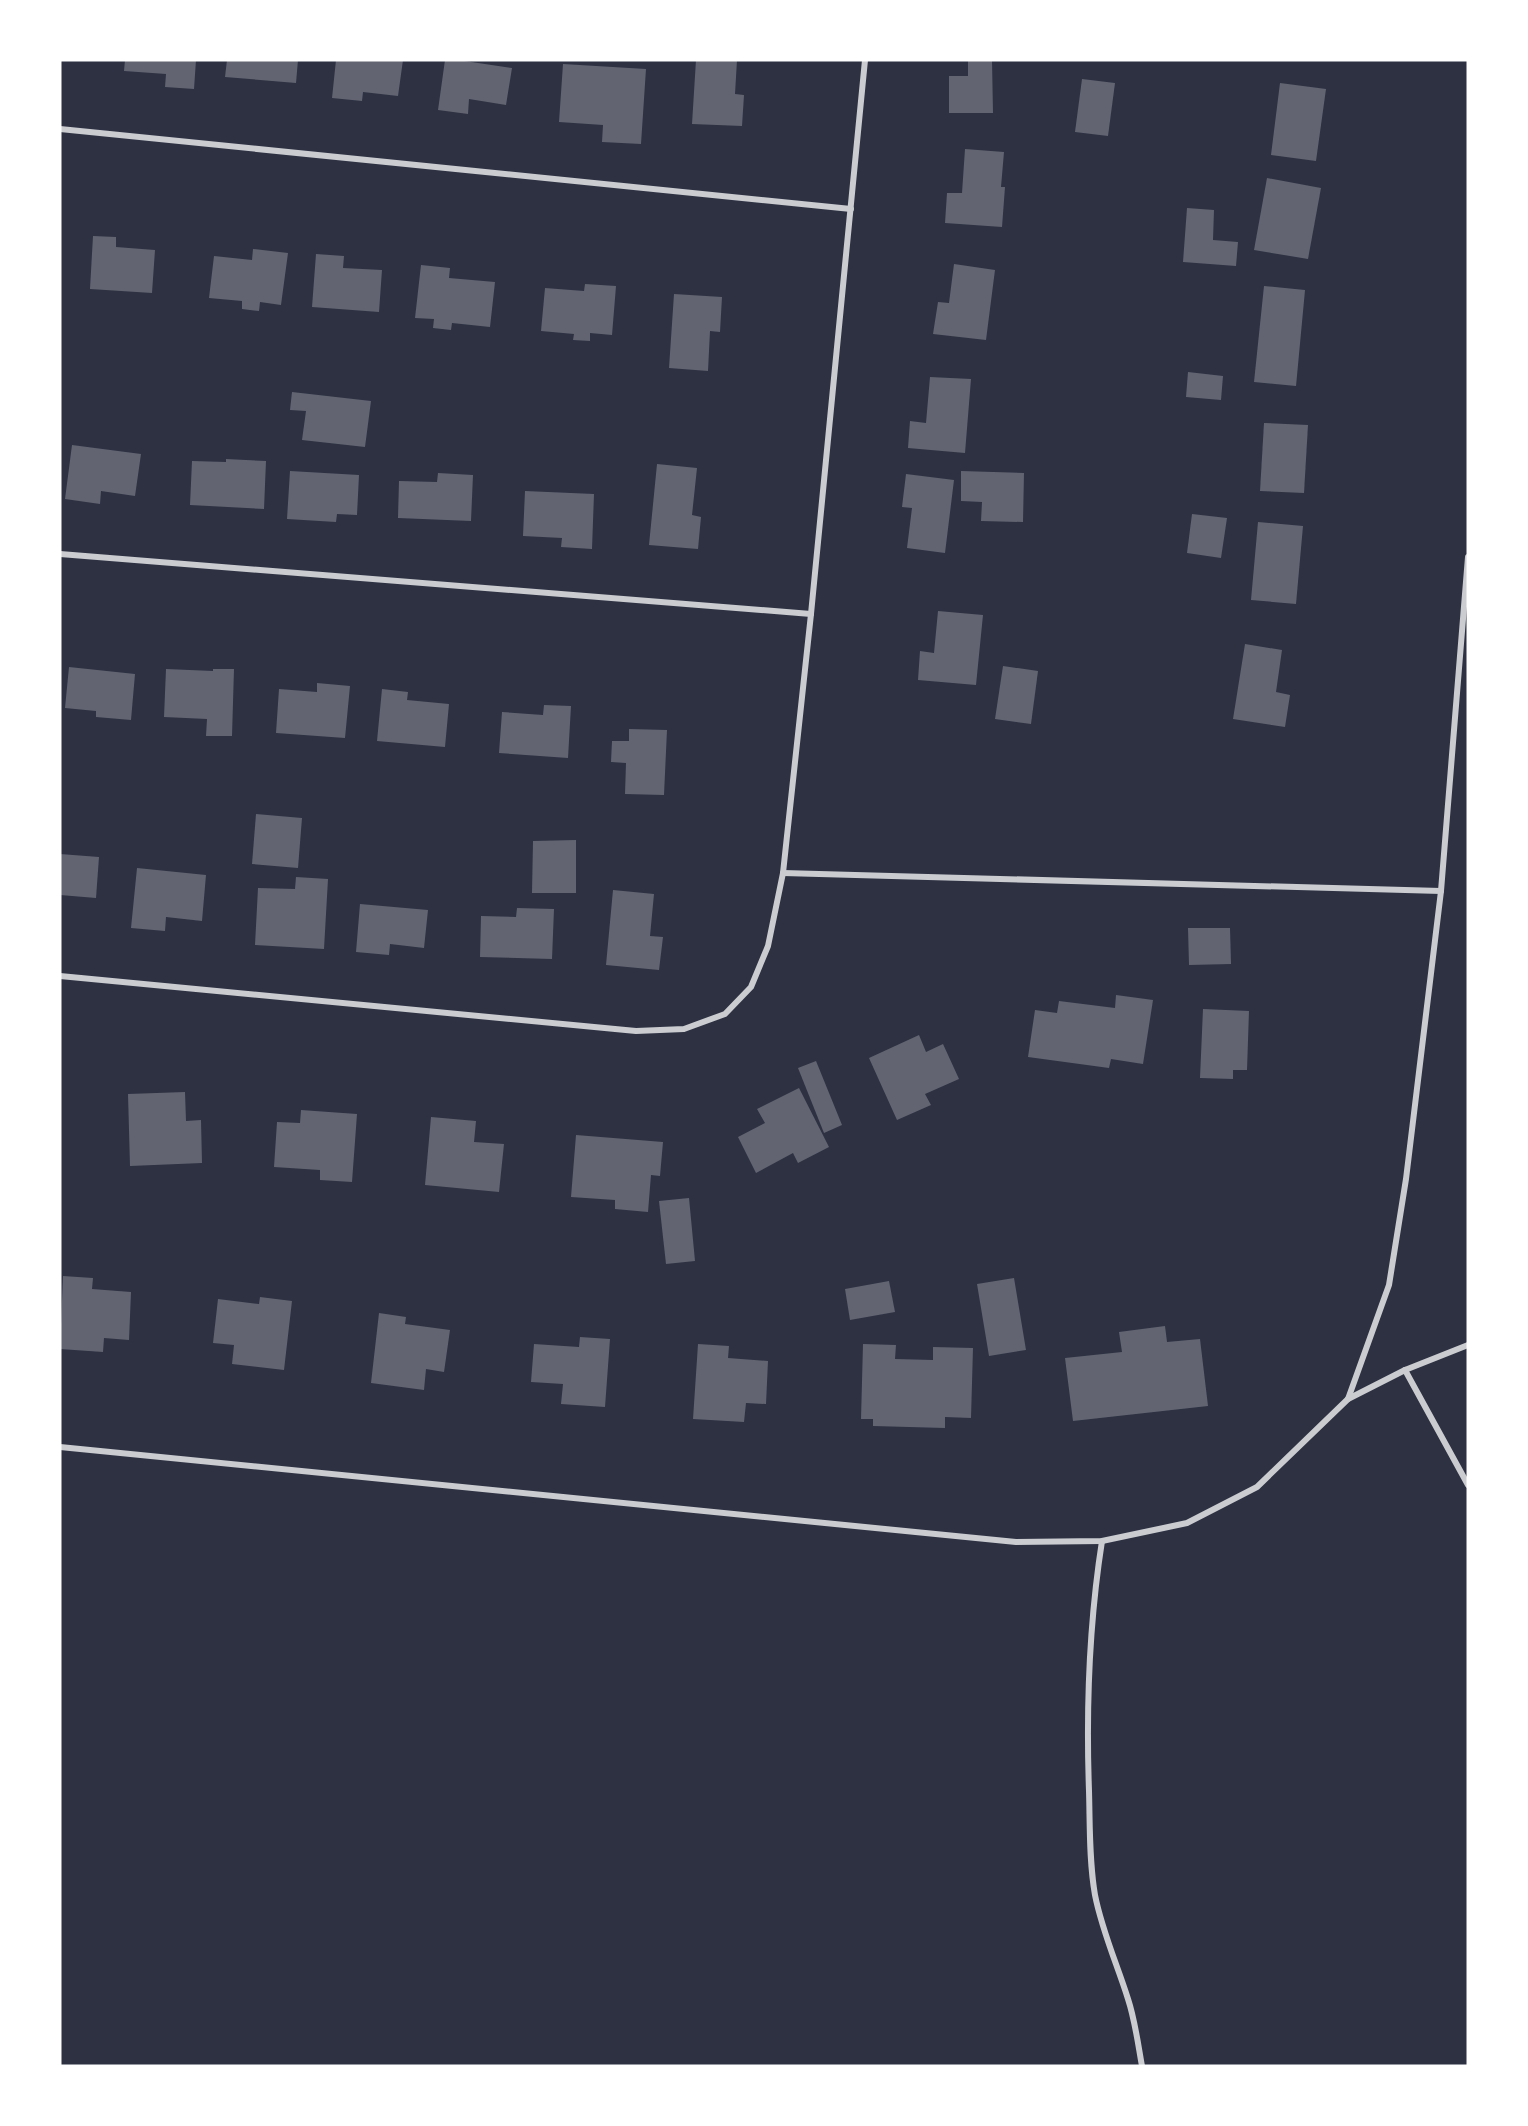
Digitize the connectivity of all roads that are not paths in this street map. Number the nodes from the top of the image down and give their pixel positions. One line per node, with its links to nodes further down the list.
1 (865, 60): 3 (street)
2 (60, 129): 3 (street)
3 (850, 209): 6 (street)
4 (60, 554): 6 (street)
5 (1468, 557): 8 (street)
6 (811, 614): 7 (street)
7 (783, 873): 8 (street); 9 (street)
8 (1441, 891): 12 (street)
9 (60, 976)
10 (1468, 1346): 11 (street)
11 (1405, 1370): 12 (street); 14 (street)
12 (1348, 1399): 15 (street)
13 (60, 1447): 15 (street)
14 (1468, 1485)
15 (1102, 1541): 16 (street)
16 (1142, 2066)

